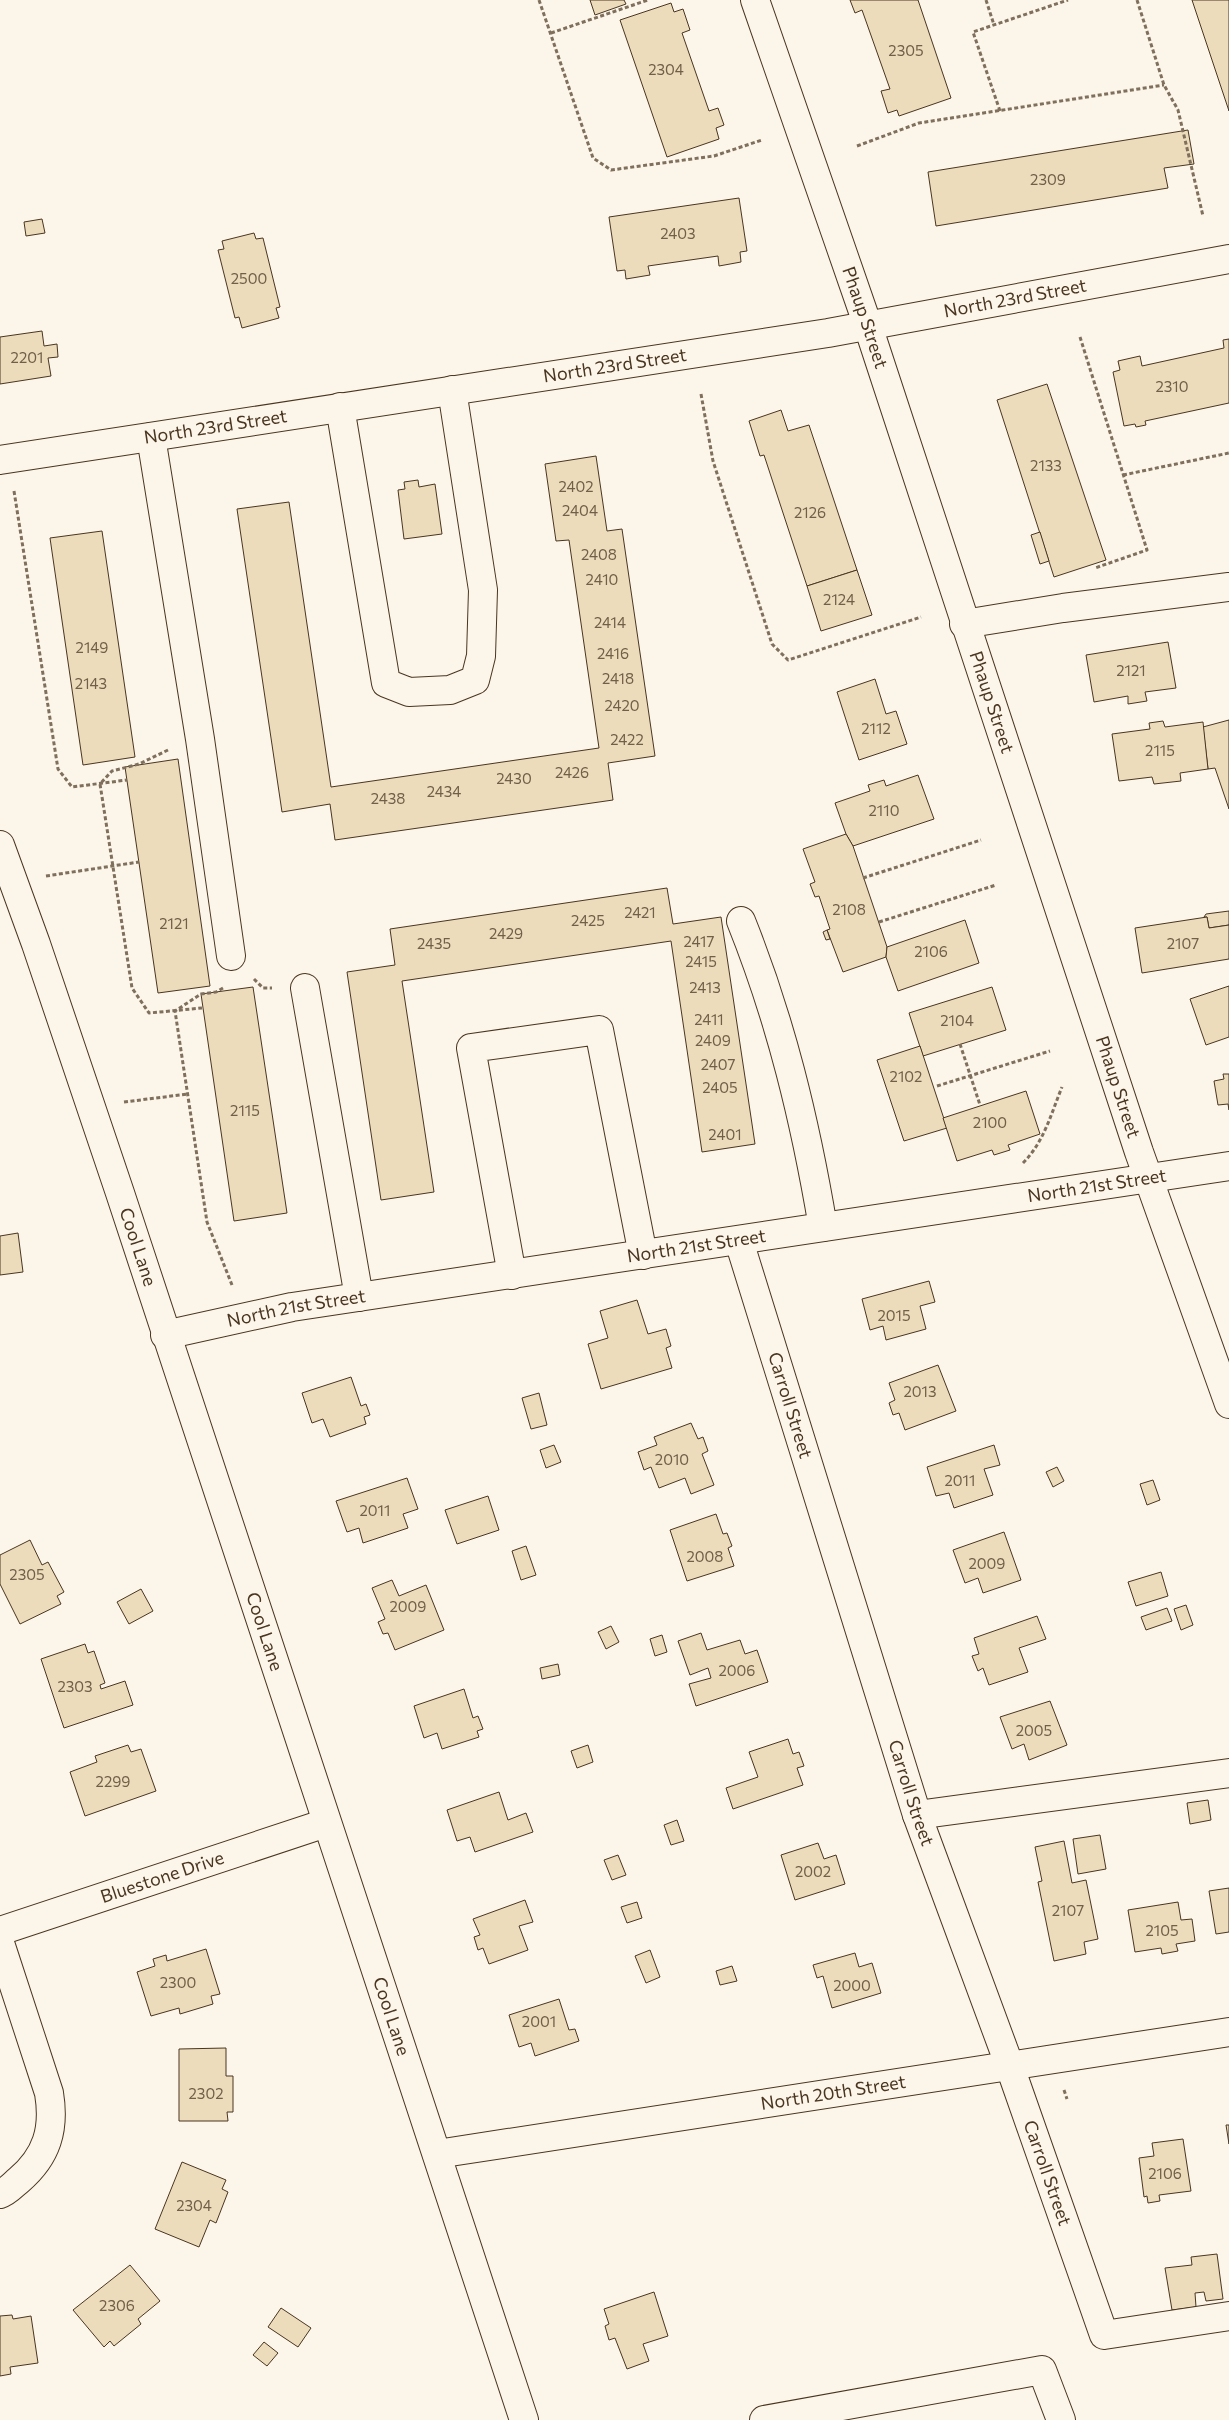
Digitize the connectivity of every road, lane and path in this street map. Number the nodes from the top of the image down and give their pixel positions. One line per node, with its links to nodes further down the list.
1 (540, 0): 8 (path)
2 (648, 0): 8 (path)
3 (755, 0): 15 (street, Phaup Street)
4 (986, 0): 7 (path)
5 (1065, 0): 7 (path)
6 (1138, 0): 9 (path)
7 (994, 26): 10 (path)
8 (551, 34): 11 (path)
9 (1164, 85): 10 (path); 13 (path)
10 (1000, 111): 12 (path)
11 (762, 140)
12 (857, 146)
13 (1203, 216)
14 (1229, 260): 15 (street, North 23rd Street)
15 (868, 326): 17 (street, North 23rd Street); 28 (street, Phaup Street)
16 (1080, 336): 23 (path)
17 (452, 390): 19 (street, North 23rd Street); 19 (street)
18 (701, 394): 27 (path)
19 (340, 407): 20 (street, North 23rd Street)
20 (151, 437): 22 (street, North 23rd Street); 41 (street)
21 (1229, 453): 23 (path)
22 (0, 460)
23 (1123, 475): 25 (path)
24 (14, 491): 31 (path)
25 (1093, 569)
26 (1229, 587): 28 (street)
27 (920, 617)
28 (964, 624): 56 (street, Phaup Street)
29 (170, 749): 31 (path)
30 (127, 780): 31 (path)
31 (100, 784): 35 (path)
32 (981, 840): 37 (path)
33 (0, 844): 63 (street, Cool Lane)
34 (139, 862): 35 (path)
35 (112, 865): 36 (path); 45 (path)
36 (42, 877)
37 (863, 878)
38 (996, 885): 40 (path)
39 (740, 921): 57 (street)
40 (879, 922)
41 (231, 956)
42 (232, 983): 45 (path)
43 (305, 988): 62 (street)
44 (202, 1008): 45 (path)
45 (175, 1011): 51 (path)
46 (960, 1044): 48 (path)
47 (1050, 1051): 48 (path)
48 (970, 1075): 49 (path); 53 (path)
49 (937, 1086)
50 (1062, 1087): 55 (path)
51 (188, 1094): 52 (path); 61 (path)
52 (117, 1103)
53 (980, 1105)
54 (1229, 1166): 56 (street, North 21st Street)
55 (1018, 1169)
56 (1148, 1177): 57 (street, North 21st Street); 64 (street, Phaup Street)
57 (823, 1226): 58 (street, North 21st Street)
58 (739, 1241): 59 (street, North 21st Street); 66 (street, Carroll Street)
59 (643, 1255): 60 (street, North 21st Street); 60 (street)
60 (512, 1274): 62 (street, North 21st Street)
61 (233, 1287)
62 (359, 1297): 63 (street, North 21st Street)
63 (165, 1334): 67 (street, Cool Lane)
64 (1229, 1404)
65 (1229, 1773): 66 (street)
66 (917, 1815): 71 (street, Carroll Street)
67 (326, 1823): 68 (street, Bluestone Drive); 72 (street, Cool Lane)
68 (0, 1930)
69 (0, 1943): 73 (street)
70 (1229, 2032): 71 (street, North 20th Street)
71 (1009, 2064): 72 (street, North 20th Street); 74 (street, Carroll Street)
72 (437, 2154): 76 (street, Cool Lane)
73 (0, 2194)
74 (1229, 2316)
75 (817, 2416): 77 (street); 78 (street)
76 (524, 2420)
77 (764, 2420)
78 (1062, 2420)

